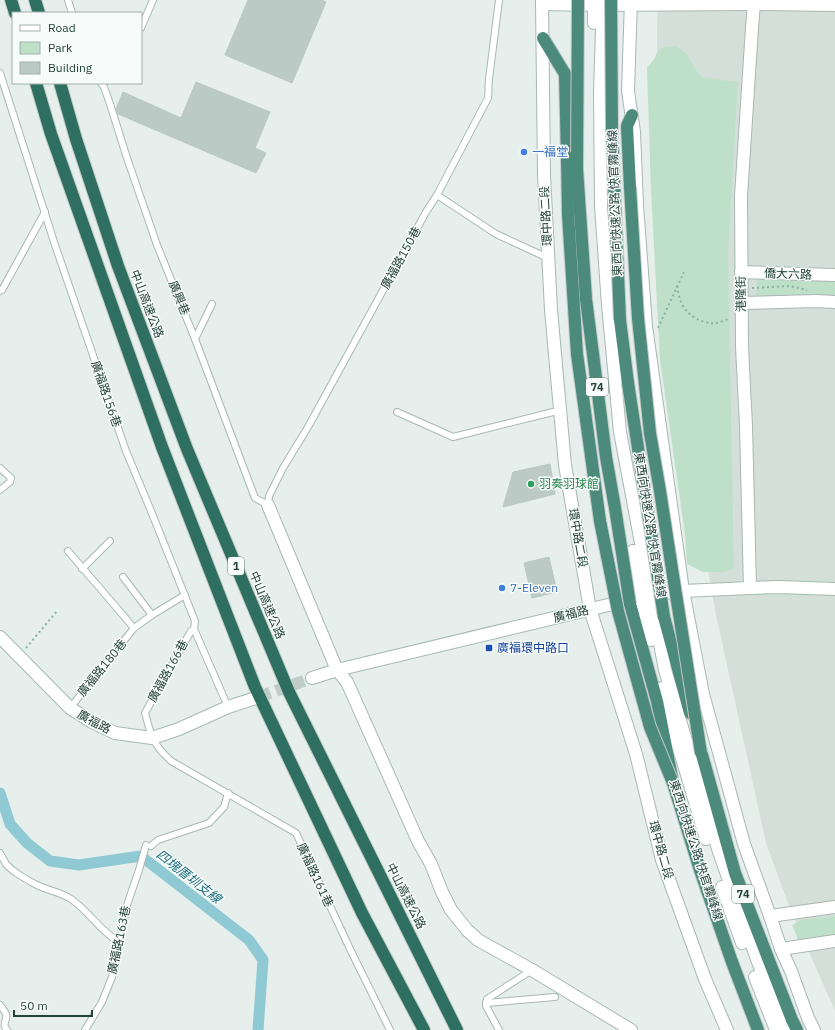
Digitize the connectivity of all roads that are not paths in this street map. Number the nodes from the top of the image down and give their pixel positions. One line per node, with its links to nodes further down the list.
1 (11, 0): 12 (highway)
2 (35, 0): 13 (highway)
3 (68, 0): 14 (lane)
4 (153, 0): 15 (lane)
5 (499, 0): 22 (lane, 廣福路150巷)
6 (578, 0): 58 (highway, 東西向快速公路 快官霧峰線 / 74, bridge)
7 (542, 2): 8 (street); 16 (street, 環中路二段)
8 (601, 2): 9 (street); 45 (street); 57 (highway, 東西向快速公路 快官霧峰線 / 74, bridge)
9 (631, 2): 10 (street); 21 (street)
10 (754, 2): 11 (street); 25 (street, 港隆街)
11 (835, 5)
12 (15, 12)
13 (39, 12)
14 (72, 12)
15 (142, 26)
16 (543, 38): 24 (street, 環中路二段); 58 (highway, bridge)
17 (0, 76): 23 (lane, 廣福路156巷)
18 (36, 84): 73 (highway, 1)
19 (60, 84): 74 (highway, 中山高速公路 / 1)
20 (104, 84): 31 (lane, 廣興巷)
21 (632, 115): 43 (street); 57 (highway, bridge)
22 (437, 195): 24 (lane); 36 (lane, 廣福路150巷)
23 (44, 212): 27 (lane); 44 (lane, 廣福路156巷)
24 (548, 258): 33 (street, 環中路二段)
25 (741, 272): 26 (street, 僑大六路); 29 (street, 港隆街)
26 (835, 275)
27 (0, 291)
28 (835, 302): 29 (street)
29 (741, 303): 41 (street, 港隆街)
30 (212, 304): 31 (lane)
31 (195, 339): 36 (lane, 廣興巷)
32 (397, 412): 33 (lane)
33 (560, 412): 46 (street, 環中路二段)
34 (0, 468): 35 (lane)
35 (0, 490)
36 (268, 505): 51 (street)
37 (110, 541): 39 (lane)
38 (68, 551): 39 (lane, 廣福路180巷)
39 (82, 569): 48 (lane, 廣福路180巷)
40 (123, 577): 47 (lane)
41 (750, 588): 42 (street, 廣福路); 43 (street, 廣福路)
42 (835, 589)
43 (683, 590): 45 (street, 廣福路); 62 (street)
44 (185, 595): 47 (lane, 廣福路180巷); 49 (lane, 廣福路156巷)
45 (645, 596): 46 (street, 廣福路); 79 (street); 80 (street)
46 (590, 609): 51 (street, 廣福路); 77 (street, 環中路二段)
47 (152, 615): 48 (lane, 廣福路180巷)
48 (134, 628): 55 (lane, 廣福路180巷)
49 (194, 629): 54 (lane, 廣福路156巷); 56 (lane, 廣福路166巷)
50 (0, 637): 55 (street, 廣福路)
51 (337, 670): 52 (street, 廣福路); 66 (street)
52 (312, 678)
53 (259, 697): 54 (street, 廣福路)
54 (228, 707): 56 (street, 廣福路)
55 (70, 708): 56 (street, 廣福路)
56 (152, 738): 59 (lane, 廣福路161巷)
57 (701, 753): 81 (highway, 東西向快速公路 快官霧峰線 / 74)
58 (673, 783): 78 (highway, 東西向快速公路 快官霧峰線 / 74)
59 (228, 793): 64 (lane, 廣福路163巷); 72 (lane, 廣福路161巷)
60 (0, 853): 64 (lane)
61 (835, 907): 62 (street)
62 (770, 916): 65 (street)
63 (835, 941): 65 (street)
64 (119, 942): 71 (lane, 廣福路163巷)
65 (781, 949): 82 (street)
66 (532, 970): 68 (lane); 76 (street)
67 (555, 998): 68 (lane)
68 (486, 1003): 75 (lane)
69 (0, 1005): 70 (lane)
70 (7, 1030)
71 (85, 1030)
72 (390, 1030)
73 (424, 1030)
74 (457, 1030)
75 (499, 1030)
76 (631, 1030)
77 (727, 1030)
78 (758, 1030)
79 (776, 1030)
80 (786, 1030)
81 (797, 1030)
82 (814, 1030)

